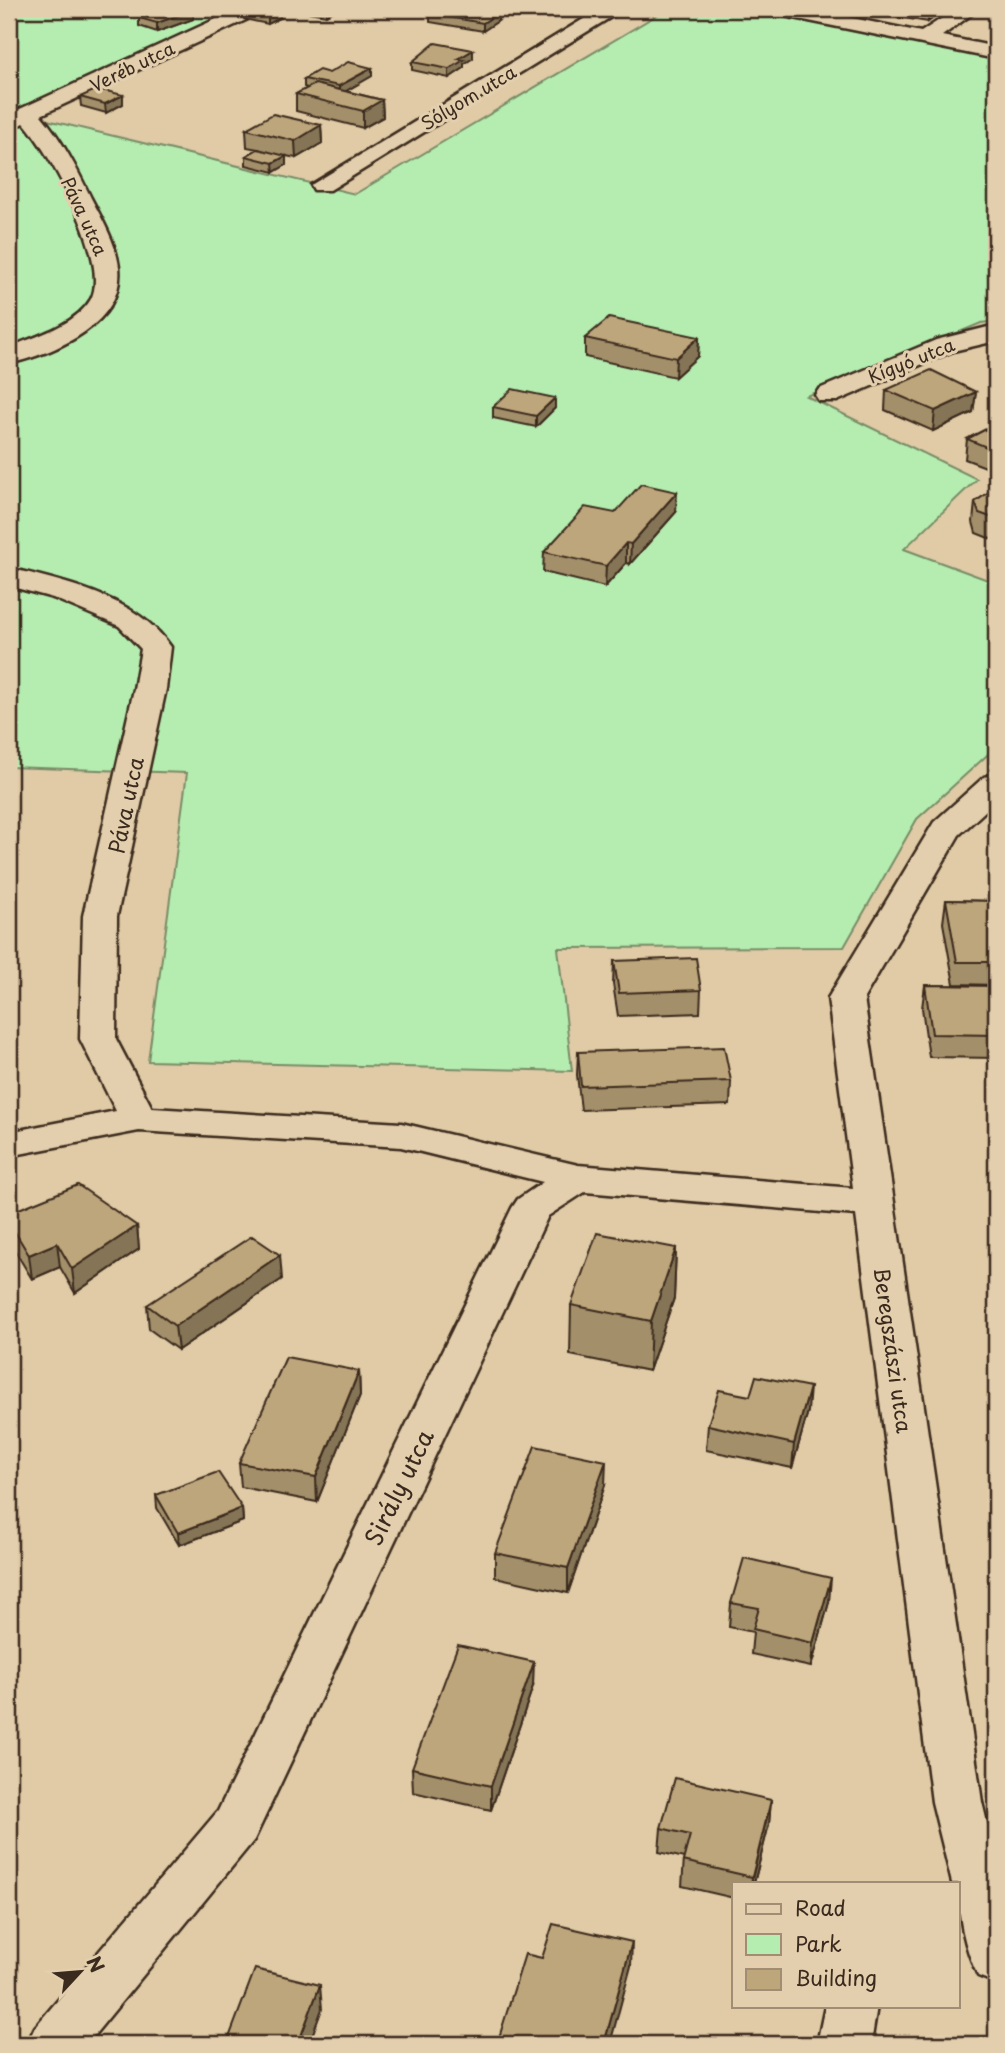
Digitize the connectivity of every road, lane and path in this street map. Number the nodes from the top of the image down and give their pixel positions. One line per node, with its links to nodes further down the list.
1 (254, 9): 7 (street, Veréb utca)
2 (614, 9): 8 (street, Sólyom utca)
3 (779, 9): 5 (street)
4 (969, 9): 5 (street)
5 (924, 38): 6 (street)
6 (996, 53)
7 (18, 118): 10 (street, Páva utca)
8 (322, 185)
9 (996, 332): 11 (street, Kígyó utca)
10 (9, 356)
11 (828, 395)
12 (9, 578): 14 (street, Páva utca)
13 (996, 784): 17 (street, Beregszászi utca)
14 (139, 1119): 15 (street); 16 (street)
15 (9, 1144)
16 (578, 1178): 17 (street); 20 (street, Sirály utca)
17 (873, 1203): 18 (street, Beregszászi utca)
18 (996, 1959)
19 (850, 2008): 21 (street)
20 (54, 2044)
21 (844, 2044)

